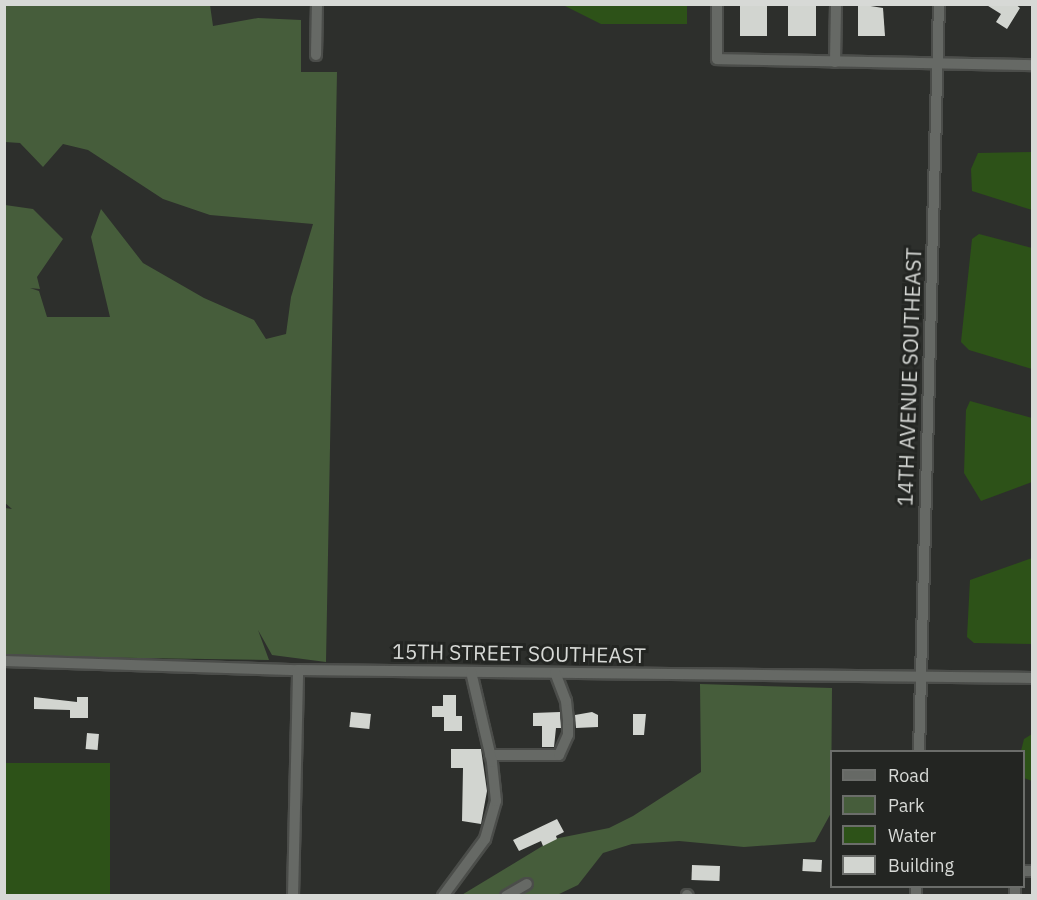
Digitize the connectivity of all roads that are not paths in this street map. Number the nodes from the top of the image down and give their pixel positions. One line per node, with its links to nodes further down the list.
1 (318, 4): 5 (street)
2 (717, 4): 6 (street)
3 (836, 4): 6 (street)
4 (939, 4): 7 (street, 14TH AVENUE SOUTHEAST)
5 (316, 55)
6 (835, 62): 7 (street)
7 (938, 64): 8 (street); 13 (street, 14TH AVENUE SOUTHEAST)
8 (1032, 65)
9 (4, 661): 10 (street, 15TH STREET SOUTHEAST)
10 (298, 670): 11 (street, 15TH STREET SOUTHEAST); 18 (street)
11 (471, 672): 12 (street, 15TH STREET SOUTHEAST); 16 (street)
12 (555, 673): 13 (street, 15TH STREET SOUTHEAST); 16 (street)
13 (920, 678): 14 (street, 15TH STREET SOUTHEAST); 15 (street, 14TH AVENUE SOUTHEAST)
14 (1032, 678)
15 (919, 750)
16 (490, 755): 19 (street)
17 (527, 884): 20 (street)
18 (293, 896)
19 (443, 896)
20 (506, 896)

